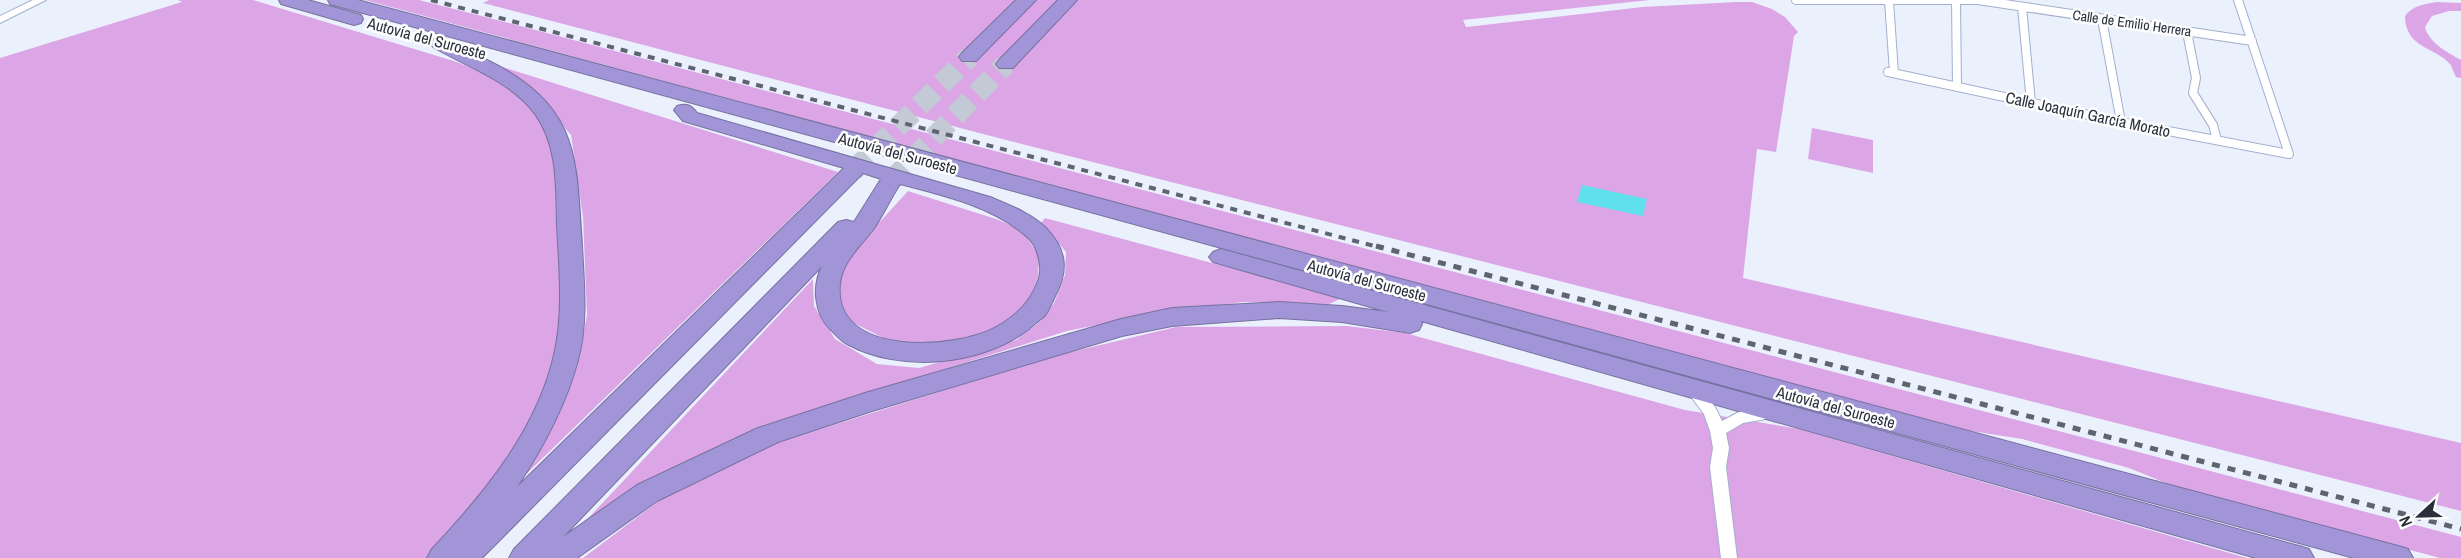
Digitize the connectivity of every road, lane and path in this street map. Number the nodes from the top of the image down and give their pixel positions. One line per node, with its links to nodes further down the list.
1 (41, 0): 12 (street)
2 (288, 0): 15 (highway, Autovía del Suroeste)
3 (337, 0): 34 (highway, Autovía del Suroeste)
4 (1027, 0): 16 (highway)
5 (1068, 0): 17 (highway)
6 (1796, 0): 9 (street, Calle de Emilio Herrera)
7 (1956, 0): 9 (street, Calle de Emilio Herrera); 10 (street, Calle de Emilio Herrera); 18 (street)
8 (2238, 0): 14 (street)
9 (1889, 1): 18 (street, Calle Joaquín García Morato)
10 (2022, 7): 11 (street, Calle de Emilio Herrera); 19 (street)
11 (2102, 19): 13 (street, Calle de Emilio Herrera); 21 (street)
12 (0, 20)
13 (2187, 32): 14 (street, Calle de Emilio Herrera); 22 (street)
14 (2252, 41): 22 (street, Calle Joaquín García Morato)
15 (440, 43): 20 (highway, Autovía del Suroeste); 28 (highway)
16 (969, 57)
17 (1006, 63)
18 (1957, 87): 19 (street, Calle Joaquín García Morato)
19 (2031, 103): 21 (street, Calle Joaquín García Morato)
20 (684, 110): 24 (highway, Autovía del Suroeste); 30 (highway)
21 (2121, 122): 22 (street, Calle Joaquín García Morato)
22 (2217, 140)
23 (853, 171): 29 (highway)
24 (1635, 374): 25 (highway, Autovía del Suroeste); 31 (highway)
25 (1692, 390): 26 (highway, Autovía del Suroeste); 27 (street)
26 (1775, 412): 27 (street); 33 (highway, Autovía del Suroeste)
27 (1718, 431): 32 (street)
28 (442, 558)
29 (463, 558)
30 (524, 558)
31 (555, 558)
32 (1729, 558)
33 (2299, 558)
34 (2398, 558)

